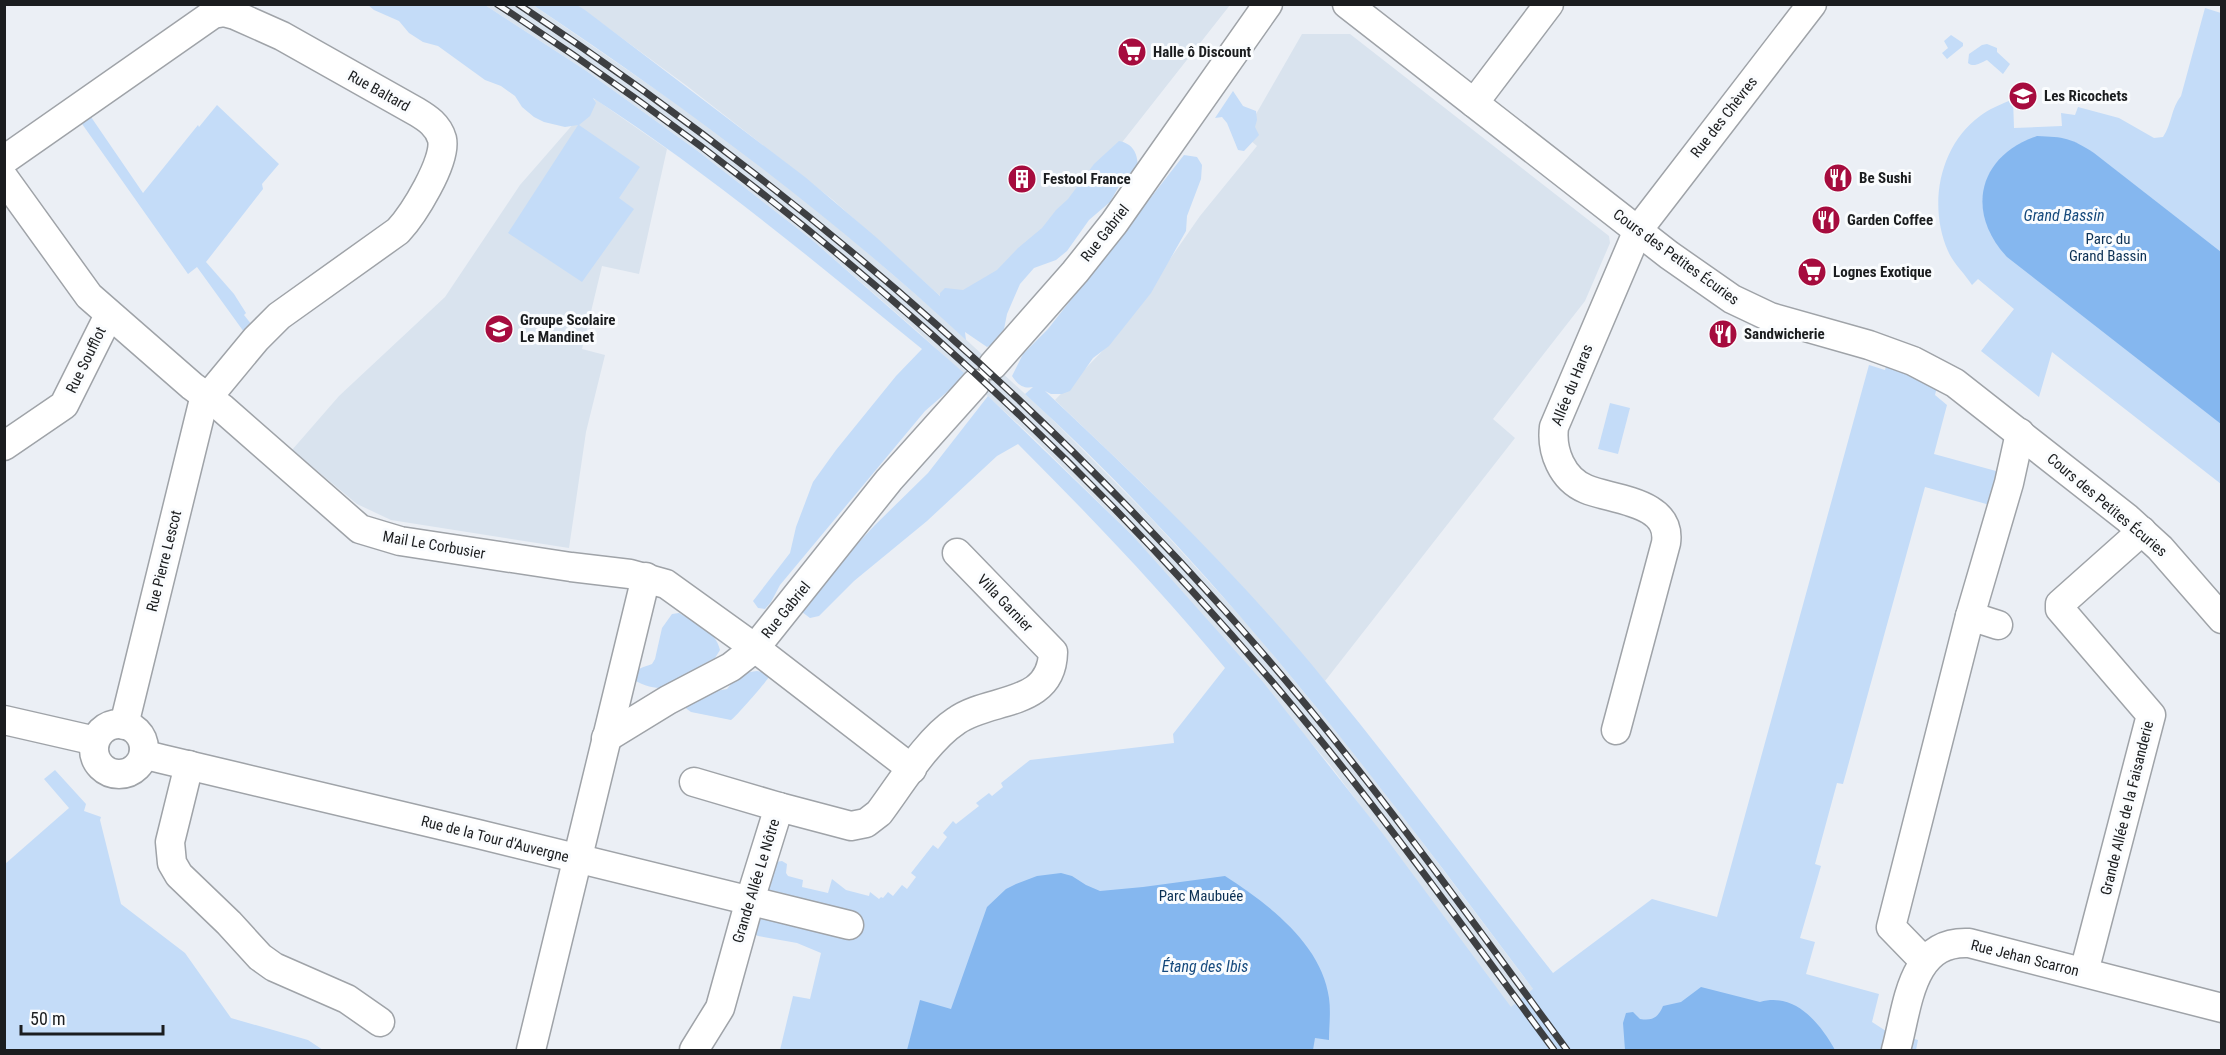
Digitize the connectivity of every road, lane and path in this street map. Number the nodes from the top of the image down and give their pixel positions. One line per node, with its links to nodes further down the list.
1 (1268, 4): 19 (street, Rue Gabriel)
2 (1347, 4): 5 (street, Cours des Petites Écuries)
3 (1549, 4): 5 (street)
4 (1812, 4): 8 (street, Rue des Chèvres)
5 (1474, 103): 8 (street, Cours des Petites Écuries)
6 (4, 160): 10 (street, Rue Baltard)
7 (4, 178): 9 (street, Mail Le Corbusier)
8 (1638, 230): 11 (street, Cours des Petites Écuries); 25 (street, Allée du Haras)
9 (108, 315): 10 (street, Mail Le Corbusier); 12 (street, Rue Soufflot)
10 (207, 398): 15 (street, Mail Le Corbusier); 24 (street, Rue Pierre Lescot)
11 (2020, 433): 13 (street, Cours des Petites Écuries); 16 (street)
12 (4, 446)
13 (2142, 531): 17 (street, Cours des Petites Écuries); 37 (street, Grande Allée de la Faisanderie)
14 (957, 554): 20 (street, Villa Garnier)
15 (646, 577): 19 (street, Mail Le Corbusier); 21 (street)
16 (1970, 616): 18 (street); 36 (street)
17 (2222, 619)
18 (1998, 625)
19 (754, 648): 22 (street, Rue Gabriel); 30 (street, Mail Le Corbusier)
20 (1053, 652): 30 (street, Grande Allée Le Nôtre)
21 (625, 665): 22 (street); 26 (street)
22 (668, 700): 26 (street, Rue Gabriel)
23 (4, 720): 27 (street)
24 (124, 725): 27 (street); 28 (street)
25 (1616, 730)
26 (606, 738): 33 (street)
27 (94, 745): 28 (street)
28 (144, 750): 29 (street, Rue de la Tour d'Auvergne)
29 (189, 765): 33 (street, Rue de la Tour d'Auvergne); 39 (street)
30 (912, 769): 32 (street, Grande Allée Le Nôtre)
31 (694, 782): 32 (street)
32 (779, 807): 34 (street, Grande Allée Le Nôtre)
33 (578, 859): 34 (street, Rue de la Tour d'Auvergne); 40 (street)
34 (750, 900): 35 (street, Rue de la Tour d'Auvergne); 41 (street, Grande Allée Le Nôtre)
35 (849, 925)
36 (1924, 960): 37 (street, Rue Jehan Scarron); 42 (street)
37 (2084, 972): 38 (street, Rue Jehan Scarron)
38 (2222, 1008)
39 (380, 1022)
40 (531, 1050)
41 (694, 1050)
42 (1896, 1050)

